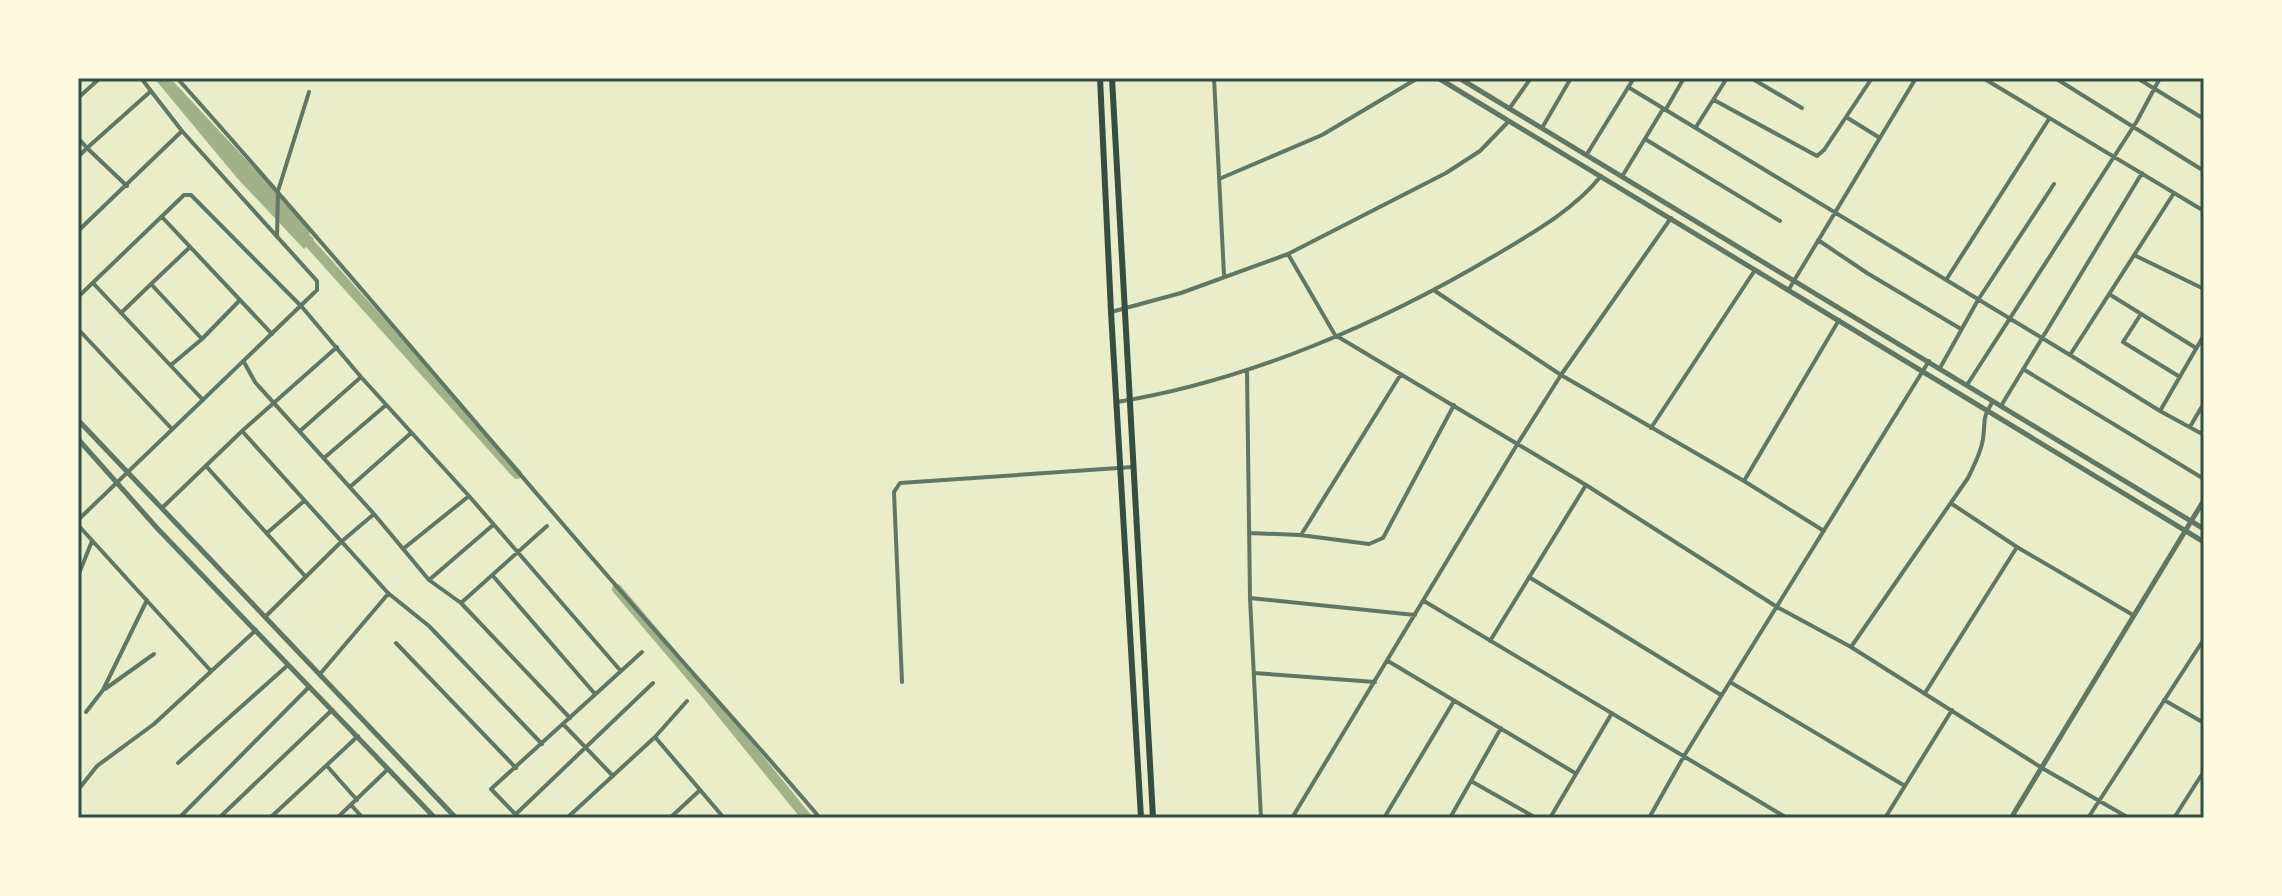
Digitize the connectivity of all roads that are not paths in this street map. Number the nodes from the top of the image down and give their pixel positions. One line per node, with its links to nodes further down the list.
1 (100, 78): 26 (street)
2 (141, 78): 24 (street)
3 (177, 78): 55 (street)
4 (1100, 78): 83 (main road)
5 (1112, 78): 82 (main road)
6 (1214, 78): 52 (street)
7 (1418, 78): 52 (street)
8 (1438, 78): 34 (street)
9 (1459, 78): 30 (street)
10 (1531, 78): 30 (street)
11 (1571, 78): 37 (street)
12 (1634, 78): 22 (street)
13 (1684, 78): 28 (street)
14 (1727, 78): 27 (street)
15 (1751, 78): 29 (street)
16 (1872, 78): 31 (street)
17 (1916, 78): 40 (street)
18 (1983, 78): 32 (street)
19 (2055, 78): 36 (street)
20 (2137, 78): 23 (street)
21 (2160, 78): 23 (street)
22 (1628, 87): 28 (street); 43 (street)
23 (2154, 89): 33 (street); 36 (street)
24 (151, 91): 38 (street); 42 (street)
25 (309, 92): 55 (street)
26 (78, 98)
27 (1714, 100): 31 (street); 35 (street)
28 (1664, 108): 35 (street); 41 (street)
29 (1802, 108)
30 (1509, 109): 37 (street)
31 (1846, 117): 40 (street)
32 (2049, 119): 44 (street); 71 (street)
33 (2204, 119)
34 (1509, 121): 47 (street); 66 (street)
35 (1696, 127): 58 (street)
36 (2132, 127): 44 (street); 48 (street)
37 (1542, 128): 43 (street)
38 (182, 131): 54 (street); 63 (street)
39 (78, 138): 42 (street)
40 (1880, 138): 58 (street)
41 (1645, 139): 50 (street); 61 (street)
42 (87, 148): 45 (street); 54 (street)
43 (1587, 154): 46 (street)
44 (2113, 155): 49 (street); 86 (street)
45 (78, 157)
46 (1595, 159): 47 (street); 50 (street)
47 (1589, 169): 51 (street)
48 (2204, 171)
49 (2142, 173): 56 (street); 93 (street)
50 (1623, 175): 70 (street)
51 (1601, 176): 60 (street); 76 (street)
52 (1219, 179): 69 (street)
53 (2054, 184): 80 (street)
54 (127, 186): 62 (street)
55 (278, 191): 63 (street); 243 (street)
56 (2174, 193): 57 (street); 67 (street)
57 (2204, 211)
58 (1835, 212): 64 (street); 71 (street)
59 (162, 217): 65 (street); 72 (street); 81 (street)
60 (1671, 218): 68 (street); 106 (street)
61 (1780, 221)
62 (78, 231)
63 (277, 237): 81 (street)
64 (1818, 240): 70 (street); 89 (street)
65 (190, 247): 73 (street); 79 (street)
66 (1288, 254): 69 (street); 91 (street)
67 (2134, 255): 75 (street); 77 (street)
68 (1756, 269): 74 (street); 123 (street)
69 (1224, 276): 82 (street)
70 (1795, 279): 74 (street); 98 (street)
71 (1946, 280): 80 (street)
72 (93, 283): 78 (street); 84 (street)
73 (151, 284): 84 (street); 94 (street)
74 (1789, 289): 87 (street)
75 (2204, 289)
76 (1435, 291): 91 (street); 106 (street)
77 (2109, 294): 85 (street); 97 (street)
78 (78, 297)
79 (240, 300): 90 (street); 94 (street)
80 (1978, 300): 86 (street); 89 (street)
81 (302, 307): 90 (street); 95 (street)
82 (1125, 309): 83 (street); 111 (main road)
83 (1111, 312): 113 (main road)
84 (121, 313): 100 (street)
85 (2141, 314): 96 (street); 108 (street)
86 (2009, 319): 93 (street); 109 (street)
87 (1839, 320): 104 (street); 137 (street)
88 (78, 329): 124 (street)
89 (1961, 329): 101 (street)
90 (272, 334): 99 (street)
91 (1335, 335): 103 (street); 105 (street)
92 (2204, 335): 96 (street)
93 (2042, 338): 97 (street); 102 (street)
94 (202, 339): 100 (street)
95 (337, 347): 107 (street); 115 (street)
96 (2196, 348): 108 (street)
97 (2070, 355): 120 (street)
98 (1929, 361): 101 (street); 104 (street)
99 (244, 362): 110 (street); 115 (street)
100 (171, 365): 110 (street)
101 (1940, 368): 109 (street)
102 (2023, 369): 118 (street); 136 (street)
103 (1247, 371): 111 (street); 155 (street)
104 (1923, 371): 119 (street); 152 (street)
105 (1401, 374): 117 (street); 156 (street)
106 (1561, 375): 123 (street); 130 (street)
107 (361, 377): 116 (street); 126 (street)
108 (2180, 377): 120 (street)
109 (1967, 385): 112 (street)
110 (203, 400): 124 (street)
111 (1129, 400): 113 (street); 134 (main road)
112 (1993, 401): 118 (street); 119 (street)
113 (1117, 402): 133 (main road)
114 (2204, 403): 122 (street)
115 (274, 404): 125 (street); 126 (street)
116 (386, 405): 127 (street); 131 (street)
117 (1454, 405): 130 (street); 156 (street)
118 (2001, 406): 147 (street)
119 (1988, 410): 144 (street); 153 (street)
120 (2160, 411): 122 (street)
121 (78, 420): 135 (street)
122 (2191, 426): 128 (street)
123 (1651, 428): 137 (street)
124 (172, 429): 135 (street)
125 (242, 431): 132 (street); 143 (street)
126 (300, 431): 131 (street)
127 (411, 433): 140 (street); 141 (street)
128 (2204, 435)
129 (78, 439): 138 (street)
130 (1518, 443): 139 (street); 171 (street)
131 (324, 458): 140 (street)
132 (206, 466): 145 (street); 154 (street)
133 (1119, 467): 134 (street); 190 (street); 244 (main road)
134 (1133, 467): 245 (main road)
135 (127, 472): 138 (street); 145 (street)
136 (2204, 479)
137 (1744, 481): 152 (street)
138 (118, 482): 148 (street); 177 (street)
139 (1586, 485): 166 (street); 173 (street)
140 (350, 487): 146 (street)
141 (469, 496): 149 (street); 161 (street)
142 (2204, 500): 147 (street)
143 (304, 501): 154 (street); 158 (street)
144 (1952, 504): 160 (street); 181 (street)
145 (162, 508): 176 (street)
146 (374, 514): 158 (street); 161 (street)
147 (2191, 521): 151 (street); 153 (street)
148 (78, 522): 157 (street)
149 (493, 525): 162 (street); 167 (street)
150 (547, 526): 162 (street)
151 (2204, 529)
152 (1824, 531): 173 (street)
153 (2186, 531): 159 (street); 175 (street)
154 (267, 533): 164 (street)
155 (1250, 533): 156 (street); 169 (street)
156 (1300, 535)
157 (92, 540): 163 (street); 170 (street)
158 (341, 542): 164 (street); 168 (street)
159 (2204, 542)
160 (2017, 547): 175 (street); 196 (street)
161 (403, 549): 167 (street)
162 (518, 554): 165 (street); 186 (street)
163 (78, 576)
164 (305, 576): 176 (street)
165 (493, 576): 172 (street); 197 (street)
166 (1529, 577): 179 (street); 198 (street)
167 (429, 580): 172 (street)
168 (388, 593): 189 (street); 212 (street)
169 (1250, 598): 174 (street); 188 (street)
170 (147, 600): 187 (street); 195 (street)
171 (1424, 601): 174 (street); 179 (street)
172 (461, 603): 206 (street)
173 (1777, 607): 181 (street); 192 (street)
174 (1415, 615): 184 (street)
175 (2133, 615): 217 (street)
176 (265, 617): 189 (street)
177 (256, 630): 185 (street); 187 (street)
178 (2204, 639): 199 (street)
179 (1490, 641): 205 (street)
180 (396, 643): 219 (street)
181 (1851, 647): 196 (street)
182 (642, 652): 186 (street)
183 (154, 654): 195 (street)
184 (1388, 661): 191 (street); 201 (street)
185 (288, 665): 194 (street); 215 (street)
186 (620, 670): 197 (street)
187 (211, 671): 225 (street)
188 (1254, 673): 191 (street); 246 (street)
189 (320, 674): 239 (street)
190 (902, 682)
191 (1375, 682): 247 (street)
192 (1730, 682): 198 (street); 224 (street)
193 (653, 683): 213 (street)
194 (309, 687): 202 (street); 233 (street)
195 (103, 690): 204 (street)
196 (1925, 693): 203 (street)
197 (595, 694): 206 (street)
198 (1722, 696): 214 (street)
199 (2164, 700): 207 (street); 228 (street)
200 (687, 701): 211 (street)
201 (1454, 701): 209 (street); 248 (street)
202 (332, 710): 210 (street); 234 (street)
203 (1952, 710): 217 (street); 224 (street)
204 (86, 712)
205 (1612, 713): 214 (street); 221 (street)
206 (570, 718): 208 (street)
207 (2204, 723)
208 (563, 724): 212 (street); 213 (street)
209 (1501, 728): 221 (street); 223 (street)
210 (358, 736): 216 (street); 218 (street)
211 (655, 737): 222 (street); 226 (street)
212 (542, 744): 219 (street)
213 (585, 747): 222 (street); 230 (street)
214 (1684, 756): 231 (street); 232 (street)
215 (178, 763)
216 (327, 766): 227 (street); 235 (street)
217 (2042, 768): 228 (street); 254 (street)
218 (388, 769): 227 (street); 238 (street)
219 (516, 769): 230 (street)
220 (2204, 771): 257 (street)
221 (1575, 773): 251 (street)
222 (613, 776): 240 (street)
223 (1471, 781): 249 (street); 250 (street)
224 (1905, 786): 253 (street)
225 (78, 790)
226 (699, 791): 241 (street); 242 (street)
227 (357, 800): 229 (street)
228 (2099, 800): 255 (street); 256 (street)
229 (351, 805): 236 (street); 237 (street)
230 (517, 816)
231 (1778, 816): 252 (street)
232 (1650, 817)
233 (179, 818)
234 (219, 818)
235 (270, 818)
236 (337, 818)
237 (363, 818)
238 (435, 818)
239 (456, 818)
240 (567, 818)
241 (670, 818)
242 (724, 818)
243 (820, 818)
244 (1141, 818)
245 (1153, 818)
246 (1261, 818)
247 (1292, 818)
248 (1384, 818)
249 (1450, 818)
250 (1536, 818)
251 (1550, 818)
252 (1787, 818)
253 (1885, 818)
254 (2011, 818)
255 (2088, 818)
256 (2129, 818)
257 (2174, 818)

